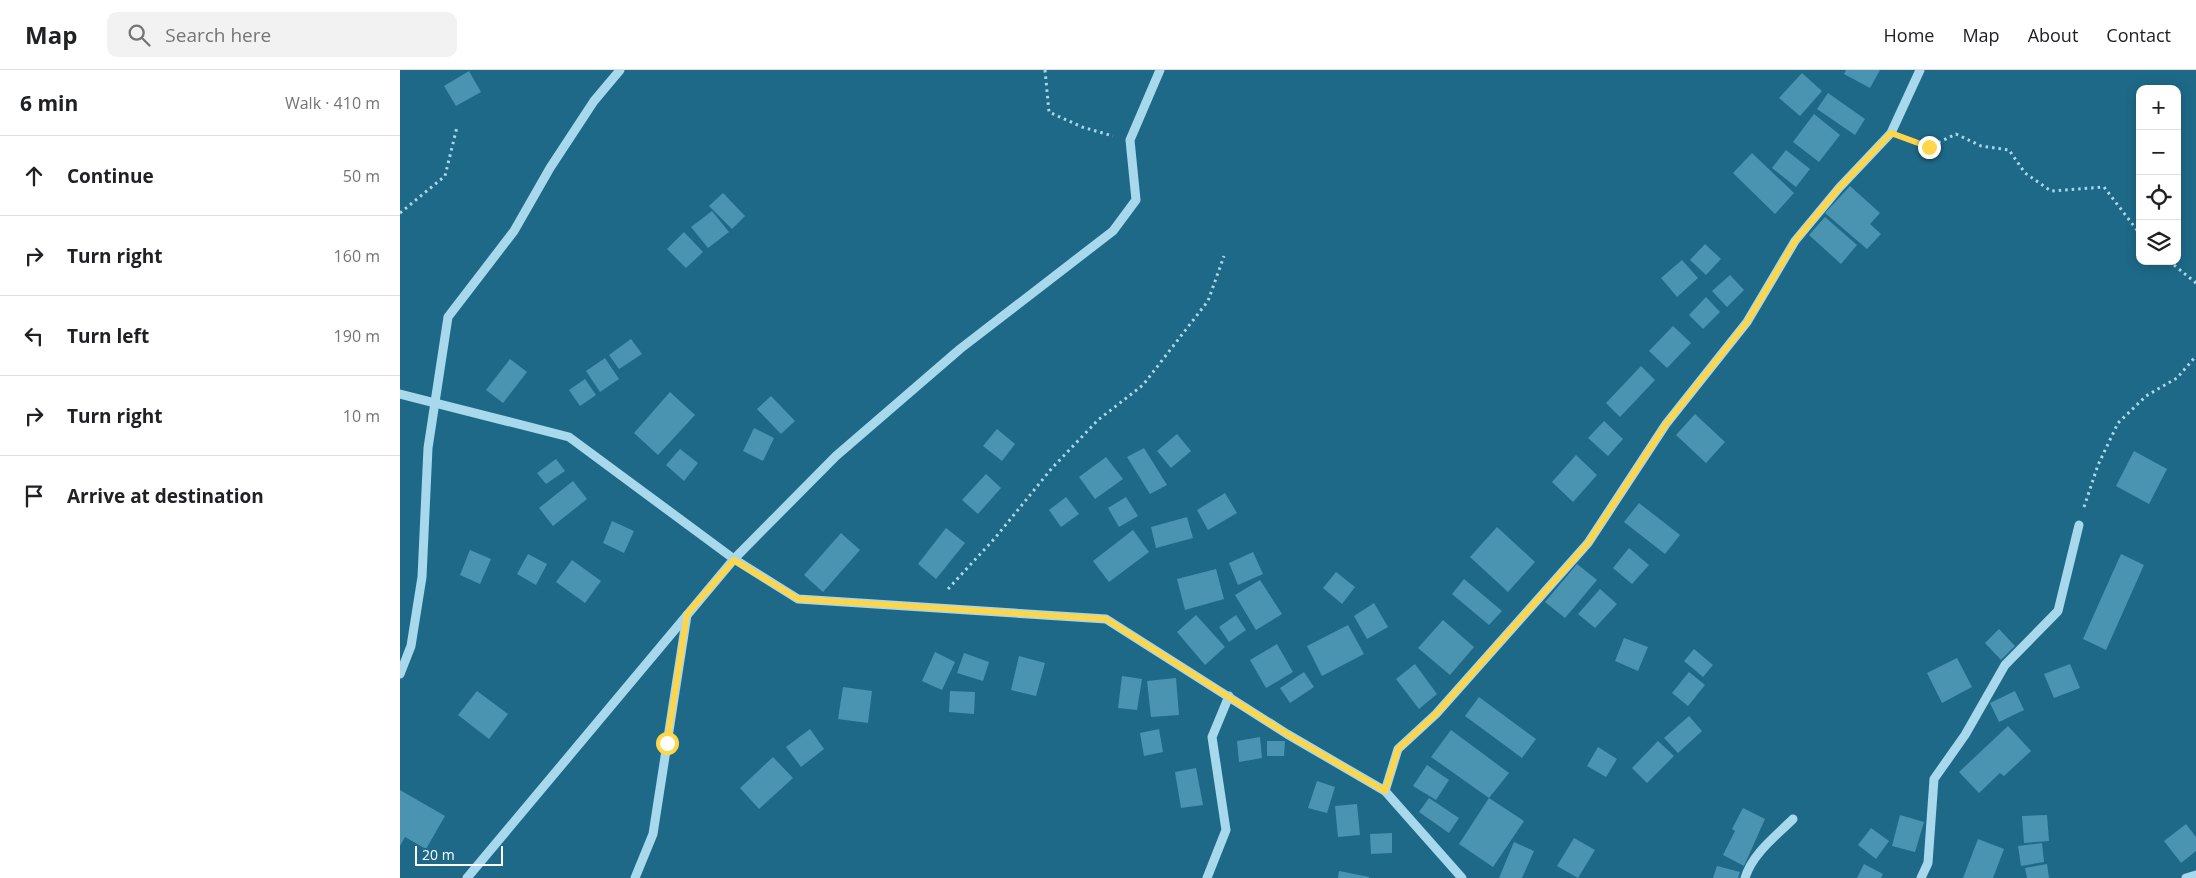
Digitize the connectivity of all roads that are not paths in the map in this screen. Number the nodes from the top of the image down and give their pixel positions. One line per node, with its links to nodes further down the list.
1 (620, 70): 5 (street)
2 (1160, 70): 7 (street)
3 (1920, 70): 11 (street)
4 (400, 394): 5 (street)
5 (436, 404): 7 (street); 9 (street)
6 (2079, 525): 19 (street)
7 (734, 560): 8 (street); 10 (street)
8 (687, 614): 15 (street); 16 (street)
9 (400, 674)
10 (1229, 696): 11 (street); 17 (street)
11 (1385, 791): 14 (street)
12 (1793, 819): 18 (street)
13 (2196, 875): 20 (street)
14 (1458, 876)
15 (467, 878)
16 (634, 878)
17 (1207, 878)
18 (1745, 878)
19 (1921, 878)
20 (2186, 878)

